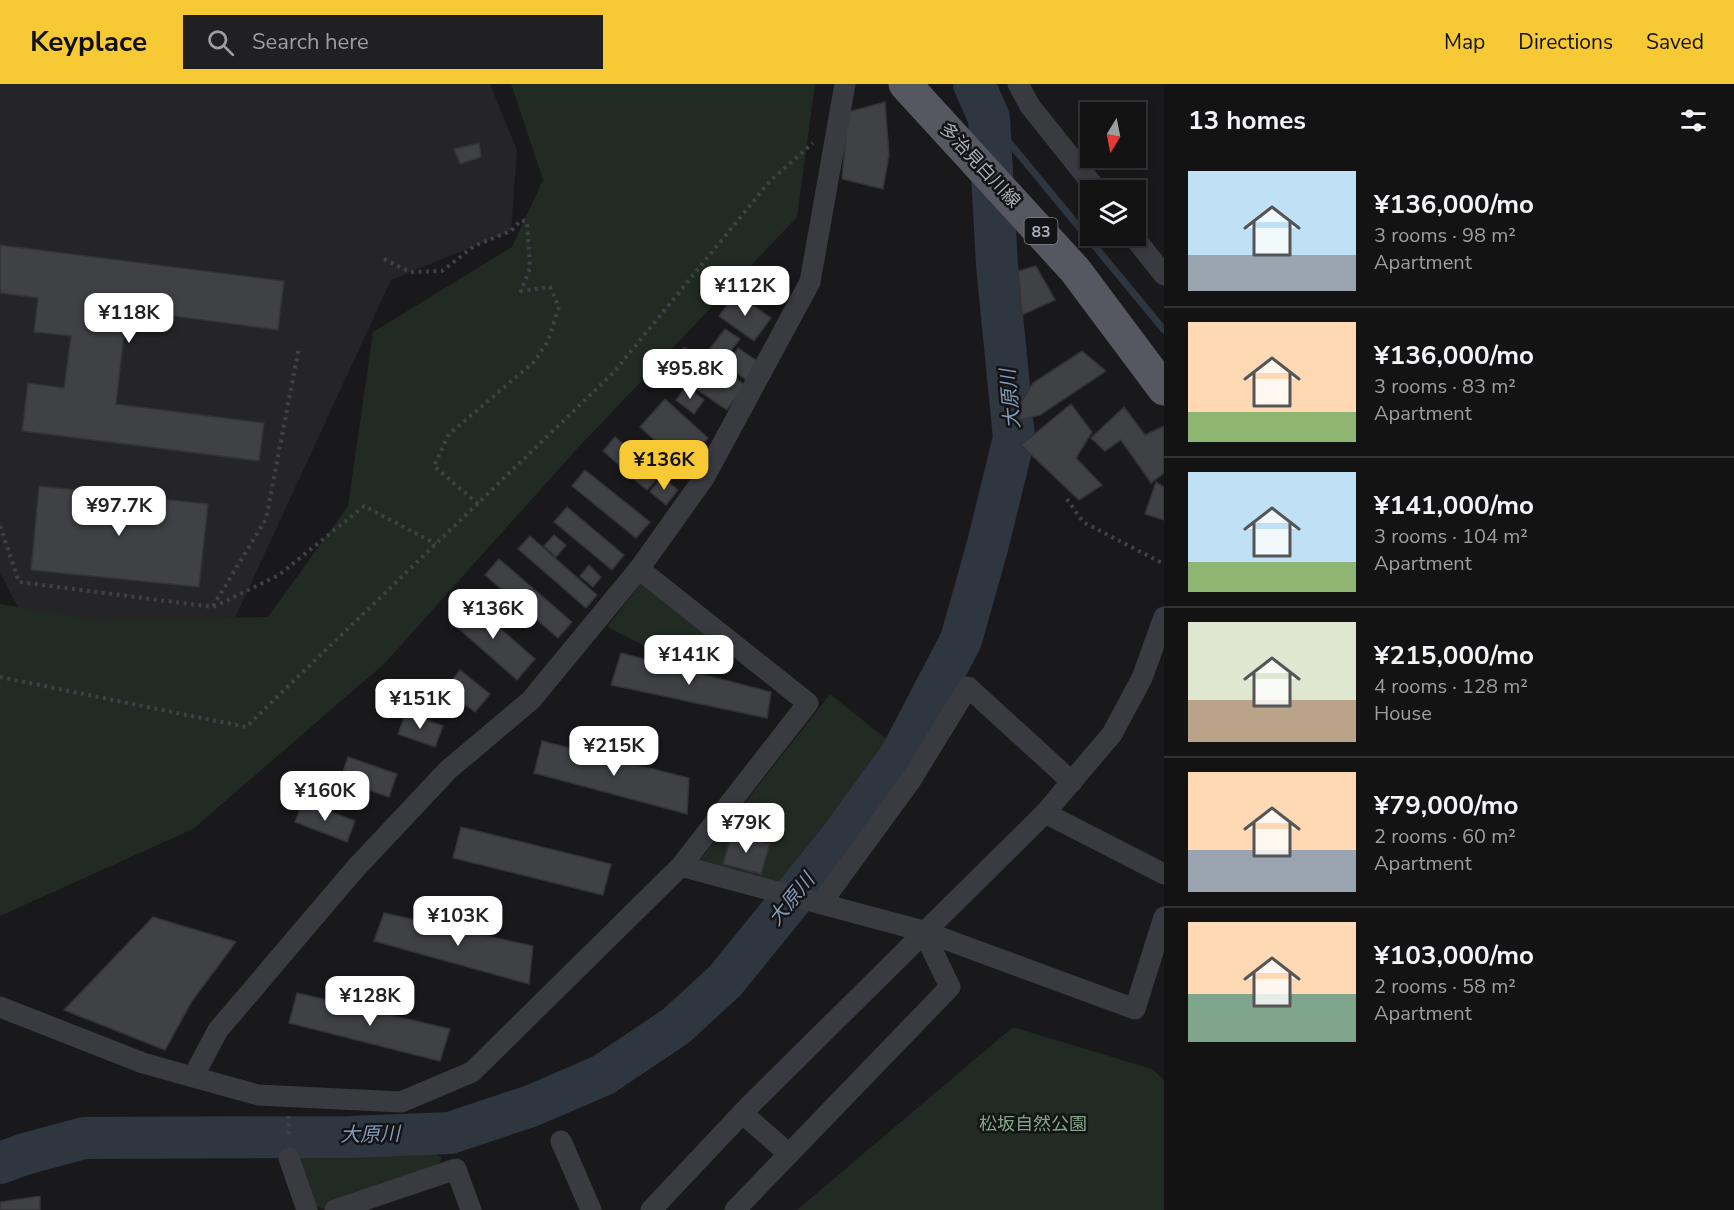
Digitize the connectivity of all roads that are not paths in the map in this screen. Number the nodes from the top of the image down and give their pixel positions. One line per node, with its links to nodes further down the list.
1 (845, 84): 8 (street)
2 (905, 84): 7 (main road, 多治見白川線 / 83)
3 (1018, 84): 4 (street)
4 (1089, 180)
5 (1141, 246): 6 (street)
6 (1164, 275)
7 (1164, 390)
8 (639, 569): 13 (street); 19 (street)
9 (1164, 617): 10 (street)
10 (1156, 664): 11 (street)
11 (1072, 782): 12 (street); 15 (street)
12 (1045, 813): 14 (street); 17 (street)
13 (681, 866): 15 (street); 19 (street)
14 (1164, 874)
15 (822, 902): 17 (street)
16 (1164, 917): 17 (street)
17 (923, 931): 20 (street); 22 (street)
18 (0, 1007): 19 (street)
19 (193, 1077)
20 (742, 1113): 22 (street); 28 (street)
21 (561, 1141): 27 (street)
22 (789, 1154): 29 (street)
23 (289, 1158): 24 (street)
24 (307, 1210)
25 (335, 1210): 26 (street)
26 (471, 1210)
27 (591, 1210)
28 (651, 1210)
29 (735, 1210)

